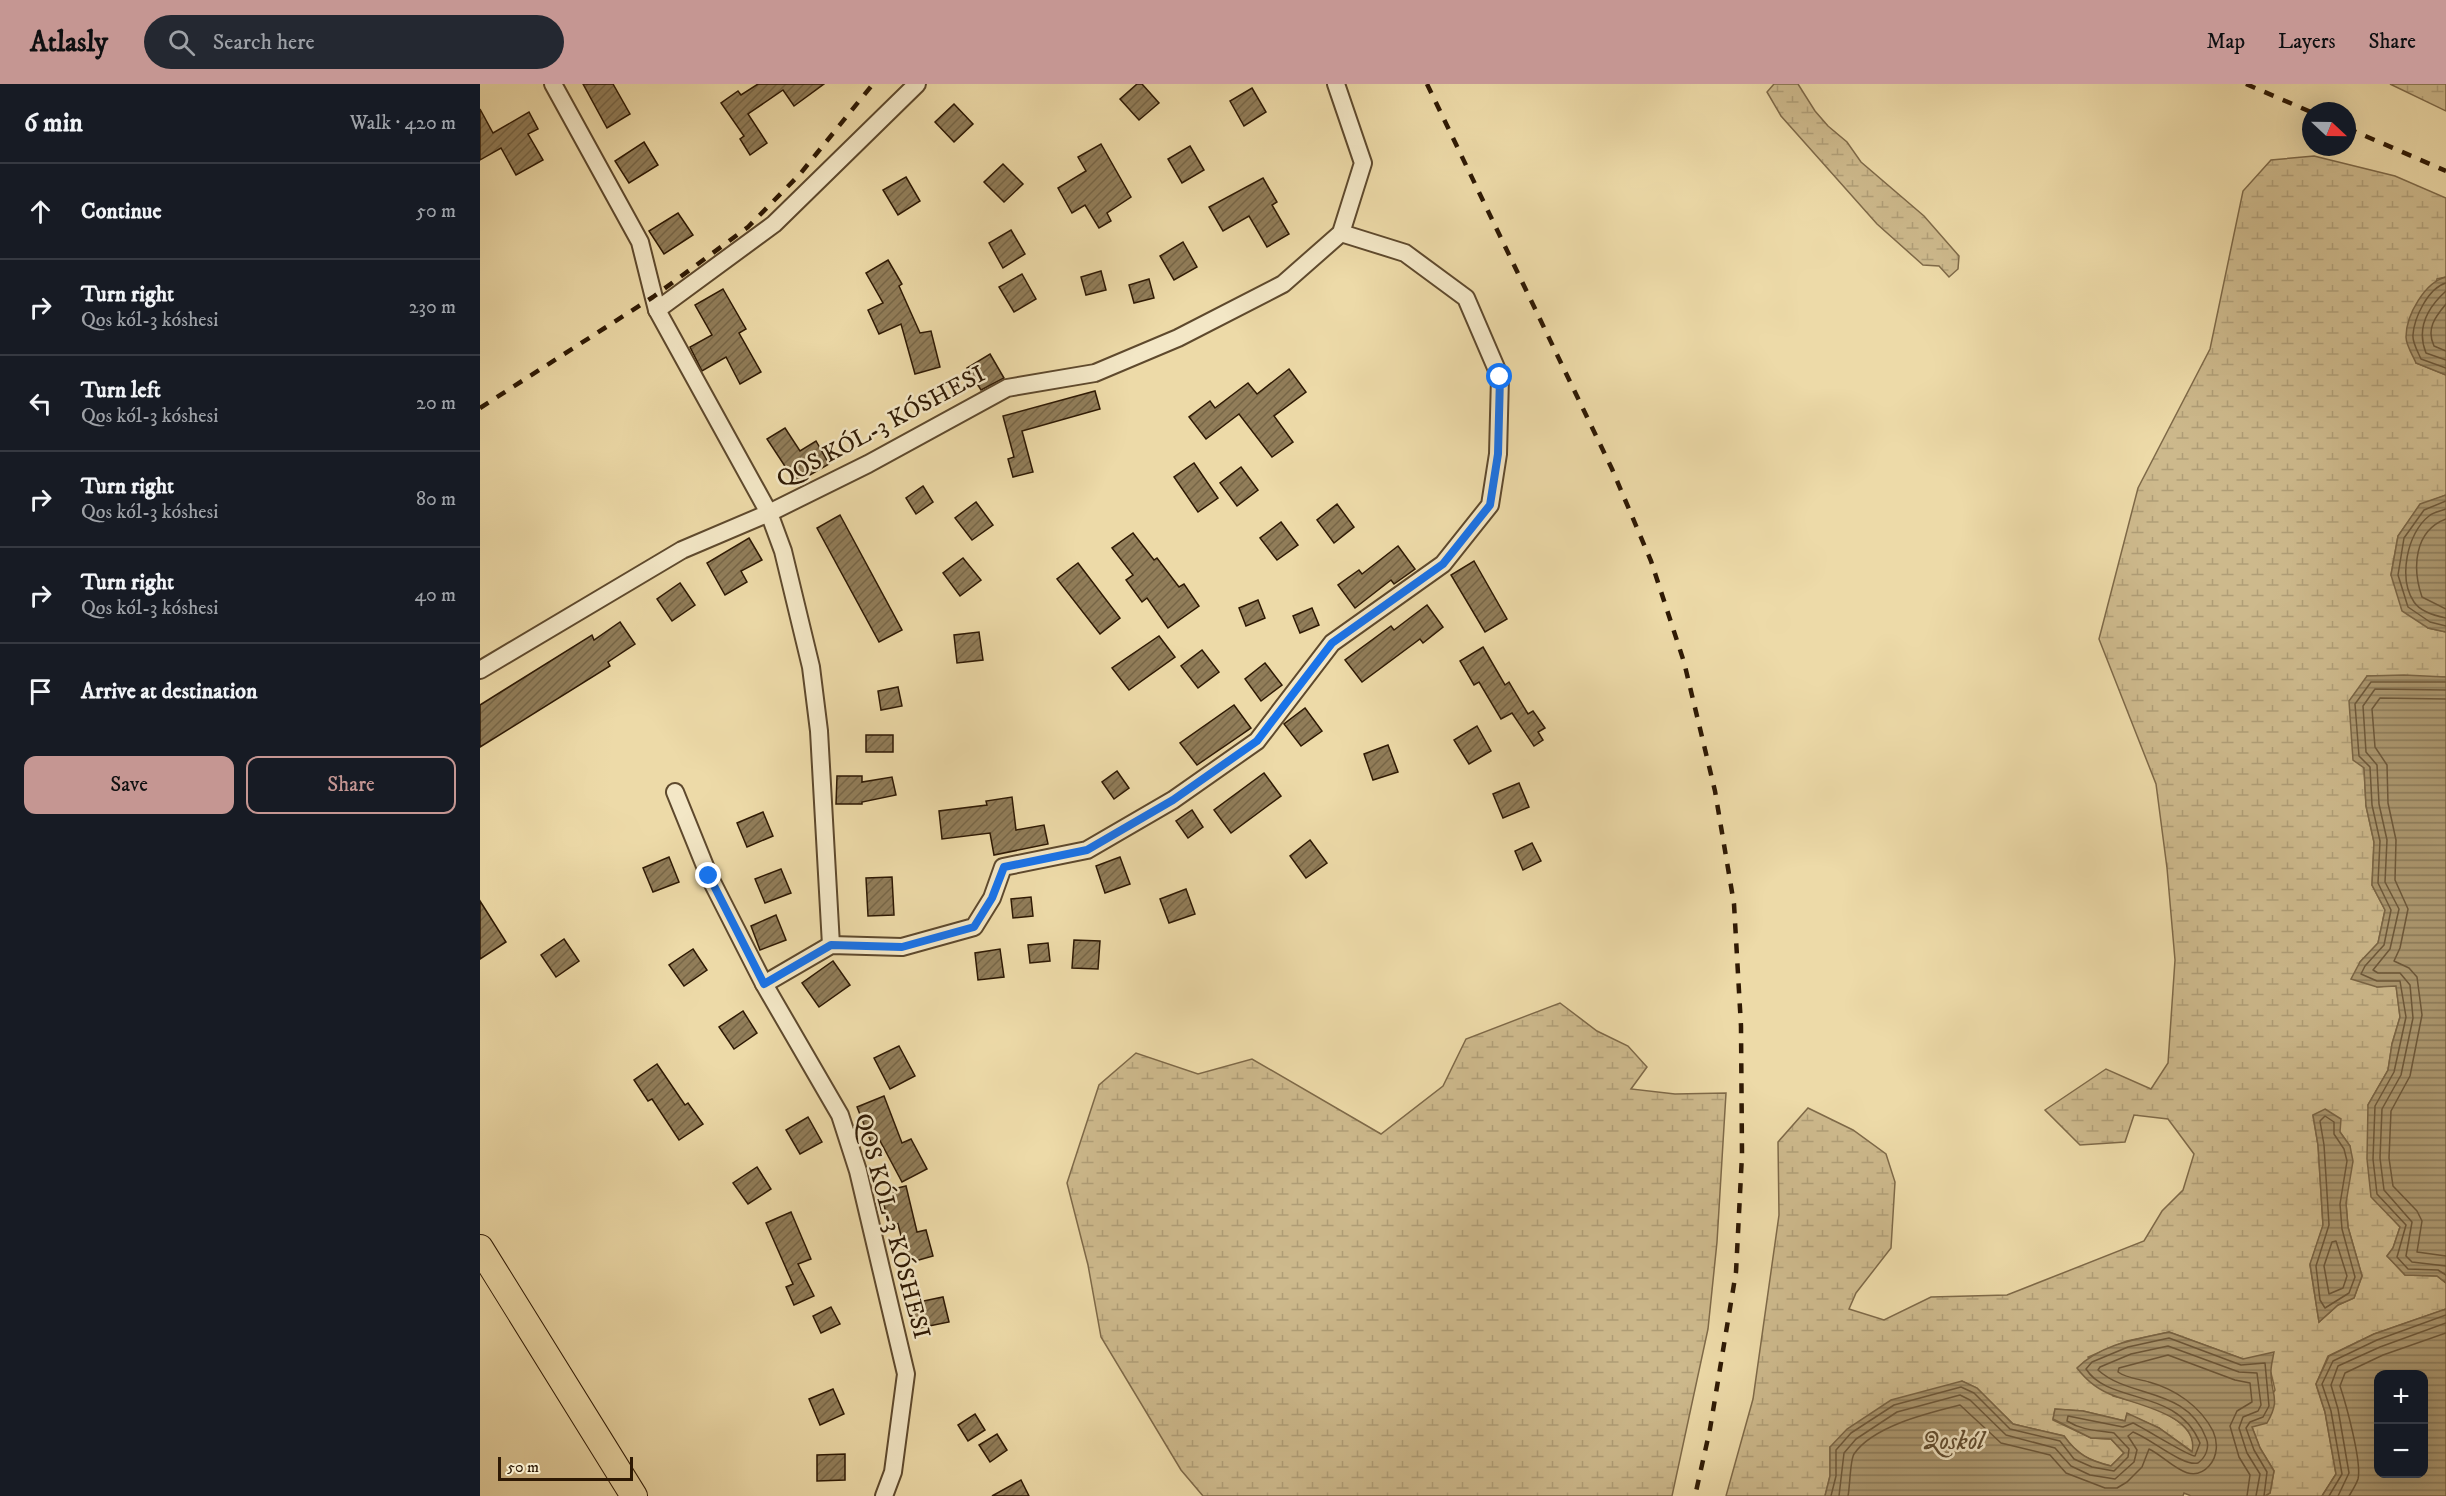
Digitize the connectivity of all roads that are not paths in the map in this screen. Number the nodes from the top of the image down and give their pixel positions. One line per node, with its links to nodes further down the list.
1 (553, 84): 5 (street)
2 (917, 84): 5 (street)
3 (1336, 84): 4 (street)
4 (1341, 233): 6 (street, QOS KÓL-3 KÓSHESI); 9 (street)
5 (657, 310): 6 (street)
6 (769, 513): 7 (street); 9 (street, QOS KÓL-3 KÓSHESI)
7 (480, 670)
8 (675, 792): 10 (street, QOS KÓL-3 KÓSHESI)
9 (831, 945): 10 (street)
10 (764, 984): 13 (street, QOS KÓL-3 KÓSHESI)
11 (480, 1248): 12 (main road)
12 (634, 1496)
13 (884, 1496)

